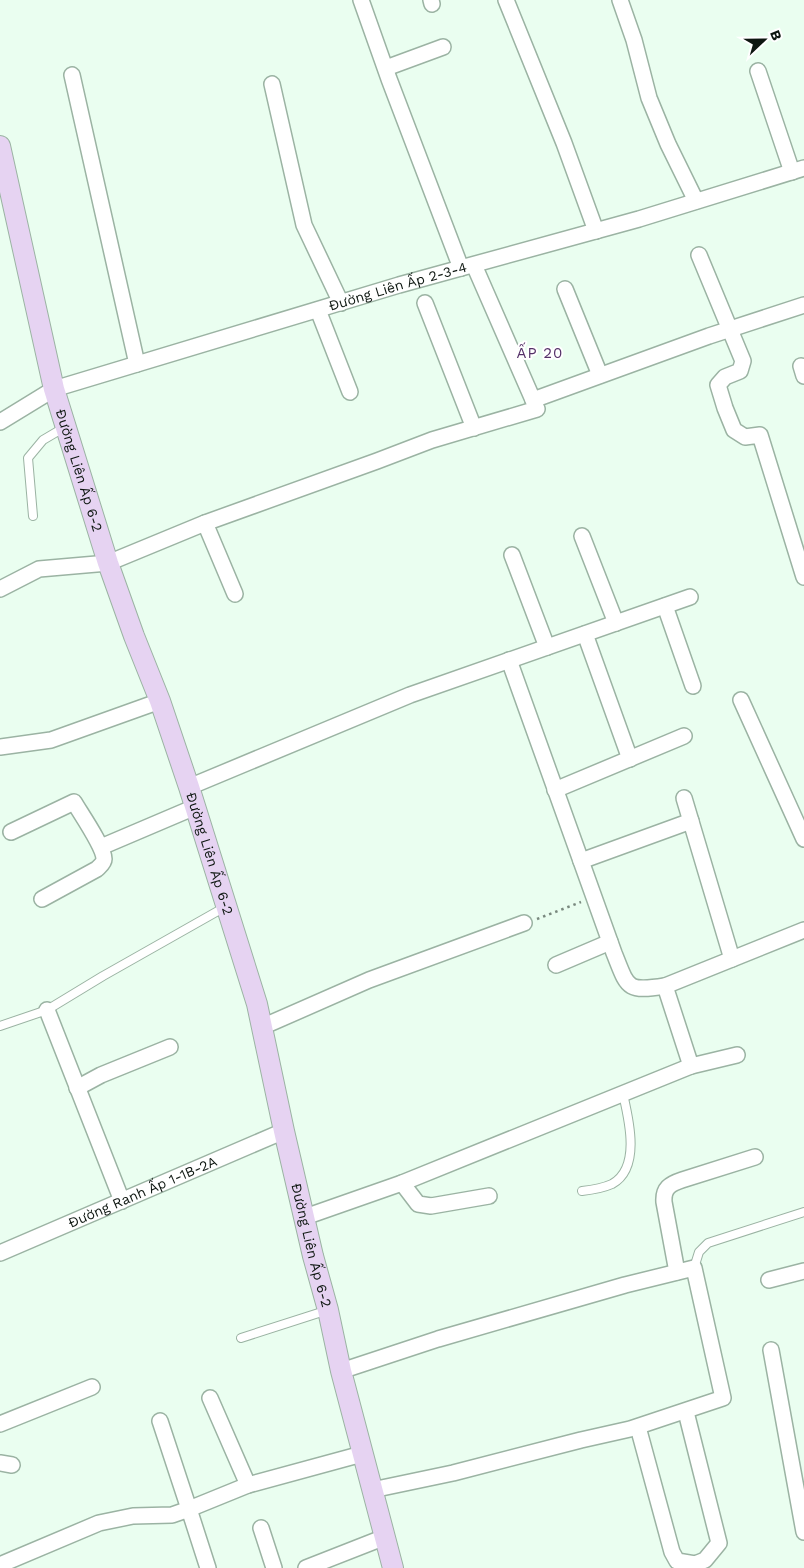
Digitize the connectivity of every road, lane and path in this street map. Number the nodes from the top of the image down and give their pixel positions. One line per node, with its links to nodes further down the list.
1 (361, 0): 5 (street)
2 (506, 0): 12 (street)
3 (620, 0): 11 (street)
4 (443, 47): 5 (street)
5 (386, 68): 14 (street)
6 (758, 71): 10 (street)
7 (72, 76): 21 (street)
8 (272, 84): 16 (street)
9 (0, 146): 23 (street, Đường Liên Ấp 6-2)
10 (798, 170): 11 (street, Đường Liên Ấp 2-3-4)
11 (696, 201): 12 (street, Đường Liên Ấp 2-3-4)
12 (596, 231): 14 (street, Đường Liên Ấp 2-3-4)
13 (699, 255): 20 (street)
14 (468, 266): 16 (street, Đường Liên Ấp 2-3-4); 25 (street)
15 (565, 289): 22 (street)
16 (341, 303): 19 (street, Đường Liên Ấp 2-3-4)
17 (425, 303): 28 (street)
18 (804, 305): 20 (street)
19 (318, 310): 21 (street, Đường Liên Ấp 2-3-4); 24 (street)
20 (729, 330): 22 (street); 34 (street)
21 (138, 364): 23 (street, Đường Liên Ấp 2-3-4)
22 (600, 375): 25 (street)
23 (54, 389): 26 (street, Đường Liên Ấp 2-3-4); 27 (street, Đường Liên Ấp 6-2)
24 (350, 392)
25 (533, 400): 28 (street)
26 (0, 422)
27 (66, 426): 29 (lane); 33 (street, Đường Liên Ấp 6-2)
28 (474, 428): 30 (street)
29 (34, 516)
30 (206, 523): 33 (street); 36 (street)
31 (582, 536): 39 (street)
32 (512, 554): 41 (street)
33 (108, 563): 35 (street); 45 (street, Đường Liên Ấp 6-2)
34 (804, 577)
35 (0, 589)
36 (235, 594)
37 (690, 597): 38 (street)
38 (665, 606): 39 (street); 43 (street)
39 (616, 623): 40 (street)
40 (585, 634): 41 (street); 48 (street)
41 (546, 647): 42 (street)
42 (509, 660): 49 (street); 50 (street)
43 (693, 686)
44 (741, 700): 55 (street)
45 (160, 701): 47 (street); 49 (street, Đường Liên Ấp 6-2)
46 (684, 736): 48 (street)
47 (0, 746)
48 (630, 759): 50 (street)
49 (189, 787): 52 (street, Đường Liên Ấp 6-2)
50 (554, 790): 57 (street)
51 (684, 798): 53 (street)
52 (196, 807): 56 (street); 60 (street, Đường Liên Ấp 6-2)
53 (691, 821): 57 (street); 64 (street)
54 (5, 836): 56 (street)
55 (804, 839)
56 (101, 847): 59 (street)
57 (580, 861): 58 (street)
58 (594, 898): 61 (path); 63 (street)
59 (42, 899)
60 (226, 906): 67 (lane); 69 (street, Đường Liên Ấp 6-2)
61 (524, 923): 69 (street)
62 (804, 930): 64 (street)
63 (610, 942): 65 (street); 66 (street)
64 (732, 959): 66 (street)
65 (556, 965)
66 (665, 986): 72 (street)
67 (47, 1010): 68 (lane); 73 (street)
68 (0, 1026)
69 (262, 1027): 75 (street, Đường Liên Ấp 6-2)
70 (170, 1047): 73 (street)
71 (737, 1055): 72 (street)
72 (691, 1066): 74 (street)
73 (77, 1088): 80 (street)
74 (623, 1094): 77 (street); 78 (lane)
75 (284, 1131): 80 (street, Đường Ranh Ấp 1-1B-2A); 82 (street, Đường Liên Ấp 6-2)
76 (755, 1156): 86 (street)
77 (402, 1183): 79 (street); 82 (street)
78 (582, 1192)
79 (489, 1196)
80 (122, 1201): 83 (street, Đường Ranh Ấp 1-1B-2A)
81 (804, 1212): 84 (lane)
82 (305, 1217): 88 (street, Đường Liên Ấp 6-2)
83 (0, 1254)
84 (694, 1268): 86 (street); 94 (street)
85 (804, 1271): 87 (street)
86 (678, 1272): 91 (street)
87 (769, 1280)
88 (328, 1310): 89 (lane); 91 (street, Đường Liên Ấp 6-2)
89 (241, 1338)
90 (771, 1350): 102 (street)
91 (341, 1371): 98 (street, Đường Liên Ấp 6-2)
92 (92, 1387): 96 (street)
93 (210, 1398): 99 (street)
94 (686, 1412): 97 (street); 106 (street)
95 (160, 1421): 101 (street)
96 (0, 1424)
97 (638, 1427): 100 (street); 106 (street)
98 (362, 1454): 99 (street); 100 (street, Đường Liên Ấp 6-2)
99 (248, 1486): 101 (street)
100 (372, 1490): 104 (street, Đường Liên Ấp 6-2)
101 (189, 1509): 105 (street); 107 (street)
102 (803, 1524)
103 (261, 1528): 108 (street)
104 (385, 1537): 109 (street); 110 (street, Đường Liên Ấp 6-2)
105 (2, 1564)
106 (696, 1566)
107 (208, 1568)
108 (274, 1568)
109 (306, 1568)
110 (393, 1568)

